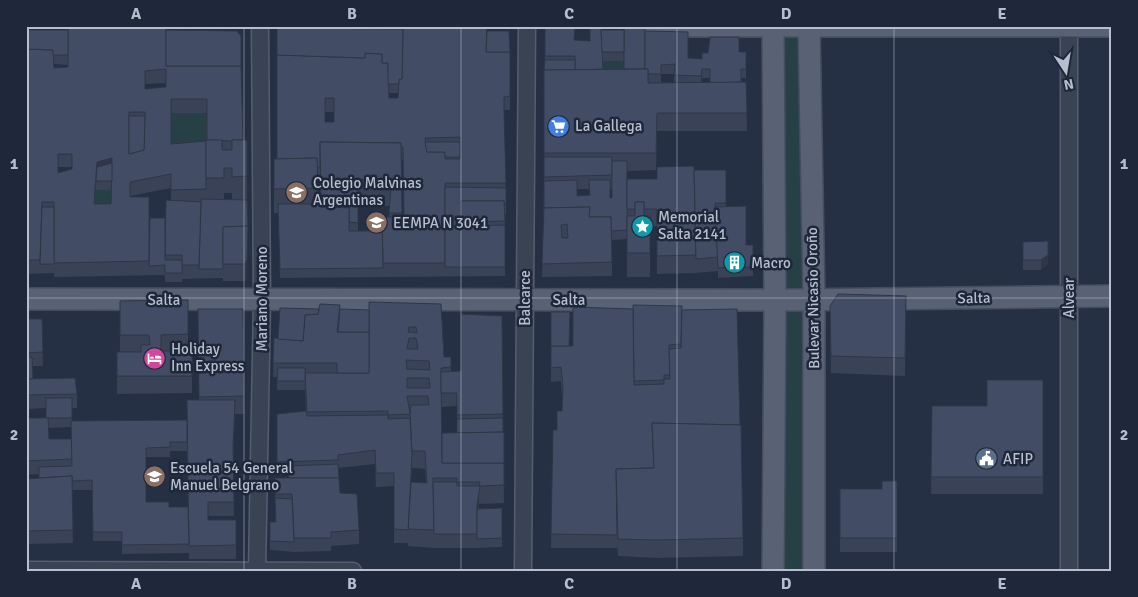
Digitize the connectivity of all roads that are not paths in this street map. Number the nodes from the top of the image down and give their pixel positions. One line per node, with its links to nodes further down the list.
1 (260, 26): 11 (street, Mariano Moreno)
2 (527, 26): 12 (street, Balcarce)
3 (645, 26): 7 (main road)
4 (809, 26): 5 (main road); 7 (main road); 14 (main road, Bulevar Nicasio Oroño)
5 (1069, 26): 6 (main road); 8 (street, Alvear)
6 (1112, 26)
7 (773, 27): 13 (main road)
8 (1069, 296): 9 (main road, Salta); 14 (main road, Salta); 21 (street, Alvear)
9 (1112, 296)
10 (26, 299): 11 (main road, Salta)
11 (262, 300): 12 (main road, Salta); 16 (street, Mariano Moreno)
12 (525, 300): 13 (main road, Salta); 18 (street, Balcarce)
13 (775, 300): 14 (main road, Salta); 19 (main road)
14 (814, 300): 20 (main road, Bulevar Nicasio Oroño)
15 (26, 570): 16 (street)
16 (257, 570): 17 (street)
17 (353, 571)
18 (524, 571)
19 (773, 571)
20 (814, 571)
21 (1068, 571)

